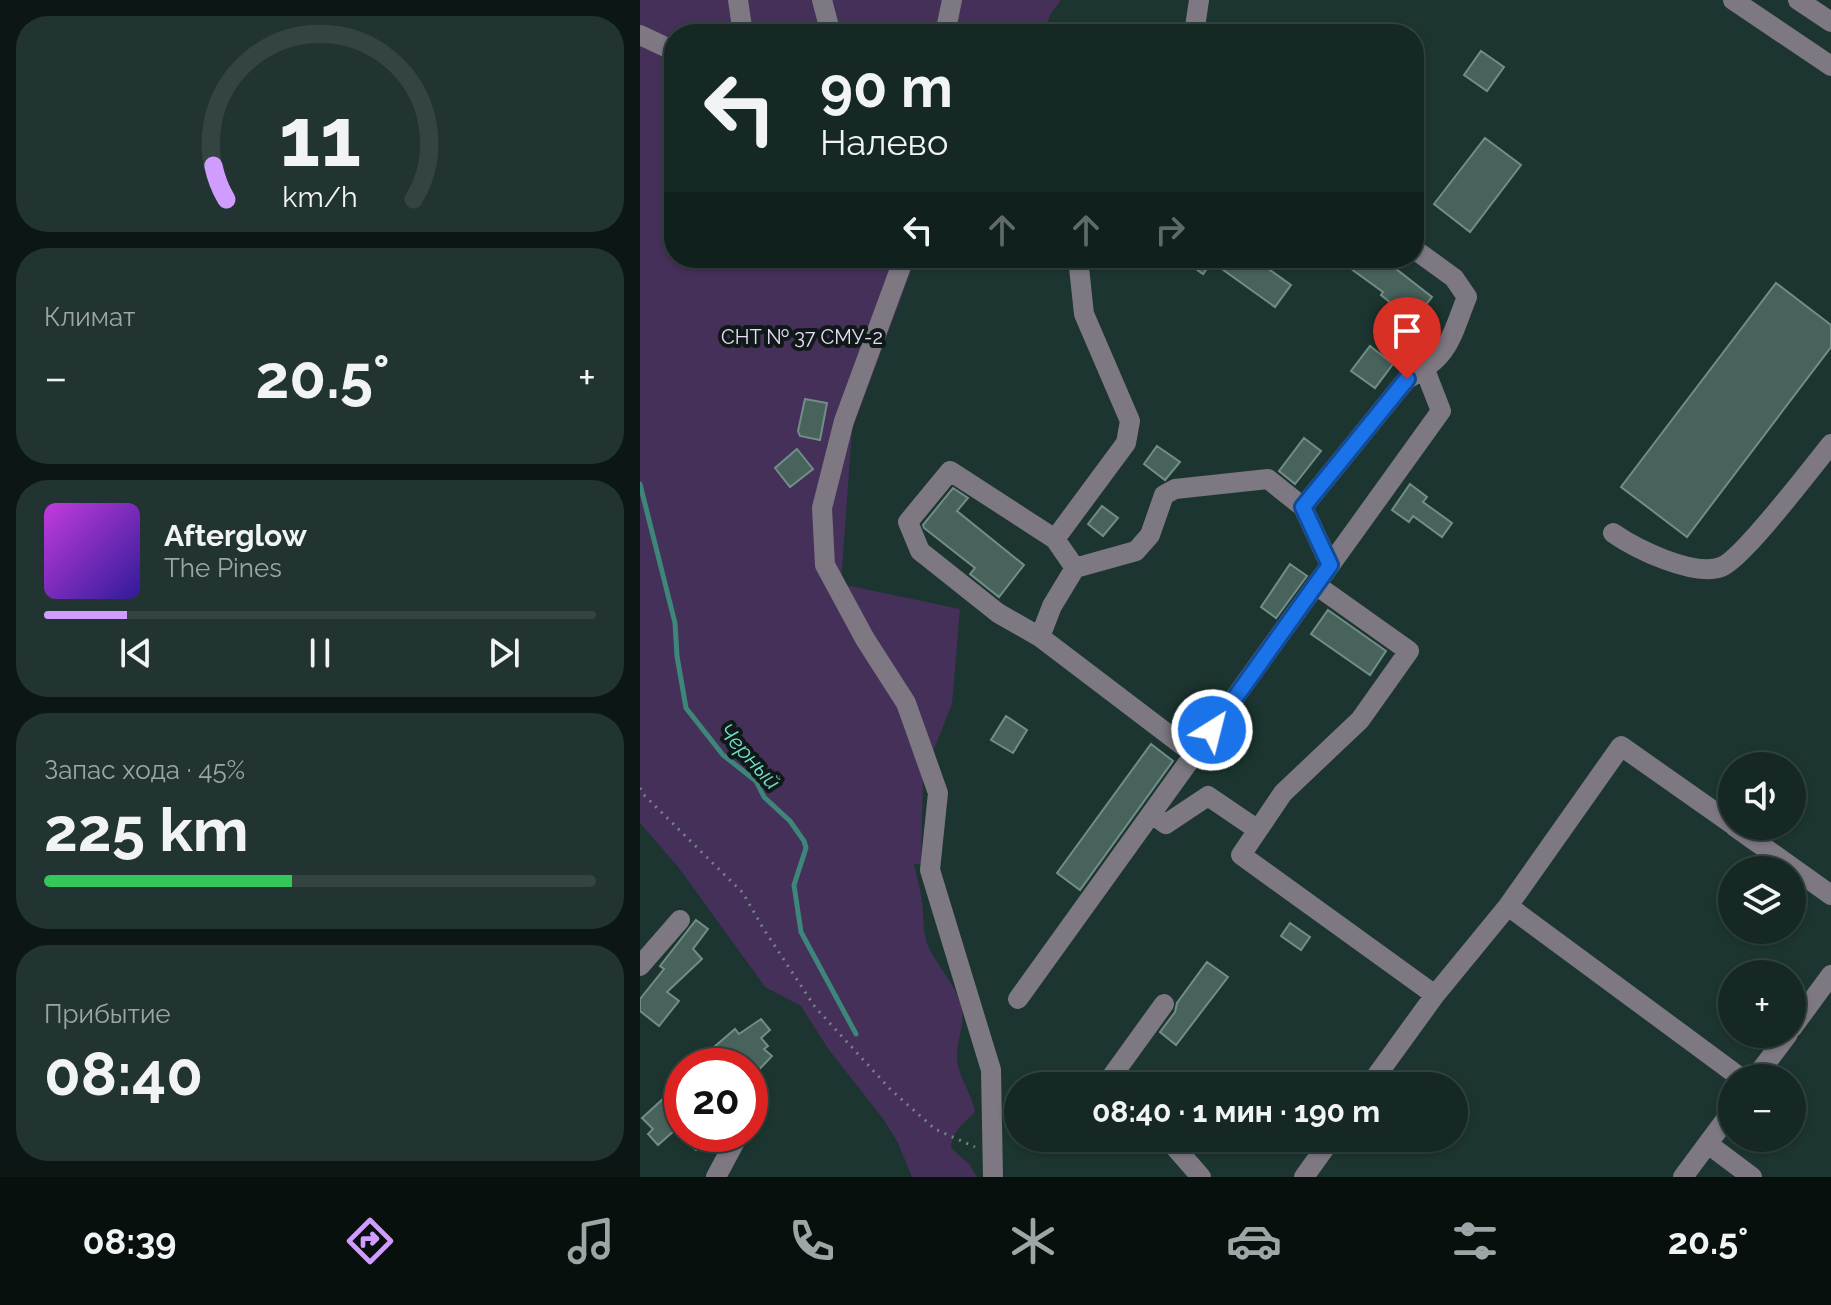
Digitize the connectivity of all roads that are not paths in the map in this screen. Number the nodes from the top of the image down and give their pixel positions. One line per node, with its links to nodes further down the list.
1 (738, 0): 8 (street)
2 (822, 0): 9 (street)
3 (952, 0): 10 (street)
4 (1199, 0): 11 (street)
5 (1733, 0): 16 (street)
6 (1798, 0): 7 (street)
7 (1831, 22)
8 (742, 24)
9 (828, 24)
10 (947, 24)
11 (1195, 24)
12 (640, 35): 13 (street)
13 (664, 48)
14 (640, 51): 15 (street)
15 (664, 53)
16 (1831, 66)
17 (1424, 256): 20 (street)
18 (900, 268): 52 (street)
19 (1079, 268): 24 (street)
20 (1425, 370): 22 (street); 25 (street)
21 (1831, 444): 23 (street)
22 (1303, 507): 25 (street); 26 (street)
23 (1613, 533)
24 (1055, 539): 26 (street); 28 (street)
25 (1330, 565): 27 (street)
26 (1075, 568): 28 (street)
27 (1316, 585): 29 (street); 32 (street)
28 (1040, 637): 29 (street)
29 (1194, 754): 30 (street)
30 (1152, 814): 32 (street); 40 (street)
31 (1718, 814): 35 (street)
32 (1258, 830): 39 (street)
33 (1754, 840): 34 (street)
34 (1831, 895)
35 (1508, 906): 39 (street); 43 (street)
36 (680, 920): 37 (street)
37 (640, 966)
38 (1831, 975): 42 (street)
39 (1435, 995): 45 (street)
40 (1018, 999)
41 (1164, 1004): 44 (street)
42 (1806, 1009)
43 (1722, 1064)
44 (1115, 1072)
45 (1379, 1072)
46 (1718, 1130): 47 (street)
47 (1708, 1144): 55 (street); 56 (street)
48 (729, 1152): 51 (street)
49 (1179, 1152): 53 (street)
50 (1322, 1152): 54 (street)
51 (716, 1177)
52 (993, 1177)
53 (1201, 1177)
54 (1304, 1177)
55 (1683, 1177)
56 (1752, 1177)

